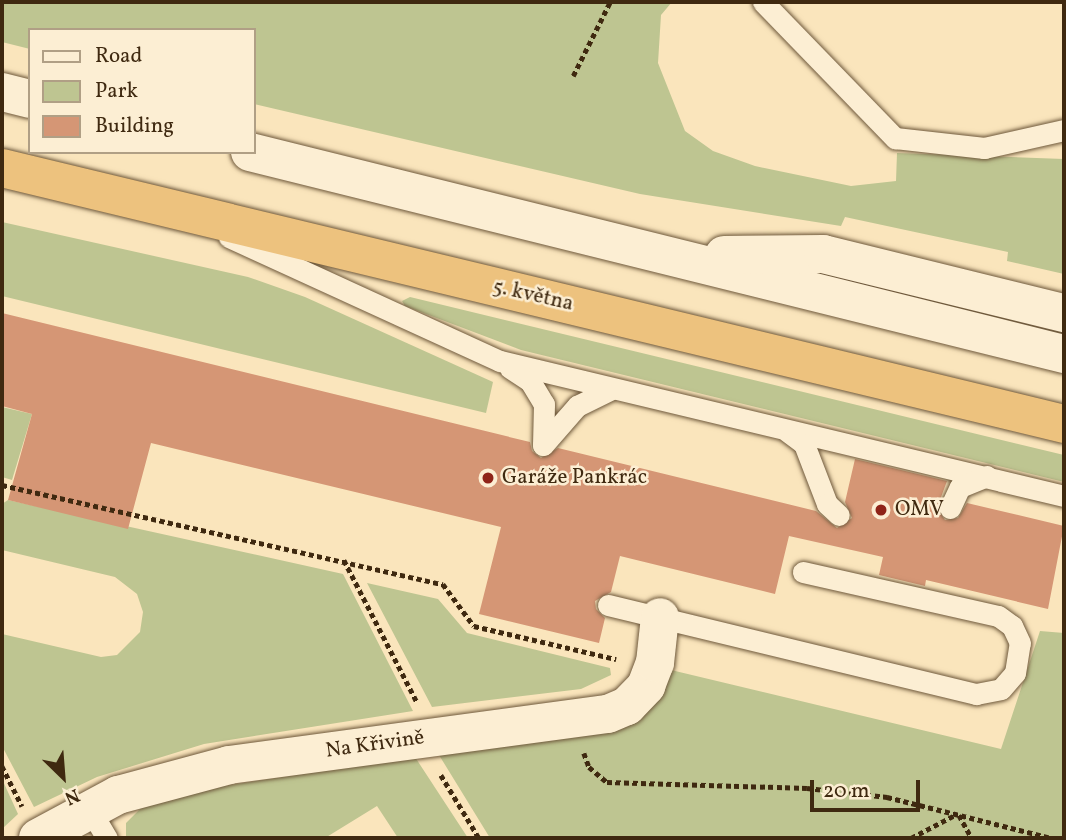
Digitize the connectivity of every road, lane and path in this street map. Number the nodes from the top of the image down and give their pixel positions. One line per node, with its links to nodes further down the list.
1 (610, 2): 3 (path)
2 (763, 2): 6 (lane)
3 (573, 76)
4 (2, 92): 5 (main road)
5 (28, 98)
6 (1064, 130)
7 (256, 153): 10 (main road)
8 (2, 168): 9 (highway, 5. května)
9 (171, 208): 13 (lane); 15 (highway, 5. května)
10 (666, 255): 11 (main road); 12 (main road)
11 (1064, 313)
12 (1064, 354)
13 (500, 361): 14 (lane); 14 (lane)
14 (612, 389): 16 (lane)
15 (1064, 424)
16 (785, 429): 17 (lane); 21 (lane)
17 (987, 476): 19 (lane); 20 (lane)
18 (2, 485): 22 (path)
19 (1064, 496)
20 (950, 508)
21 (839, 514)
22 (344, 559): 26 (path); 28 (path)
23 (803, 572): 25 (lane)
24 (608, 605): 25 (lane)
25 (660, 617): 27 (main road, Na Křivině)
26 (596, 656)
27 (570, 720): 28 (main road, Na Křivině); 29 (path)
28 (419, 721): 30 (main road, Na Křivině); 32 (path)
29 (958, 814): 33 (path); 34 (path); 35 (path)
30 (98, 824): 31 (main road, Na Křivině)
31 (38, 838)
32 (479, 838)
33 (911, 838)
34 (972, 838)
35 (1051, 838)

